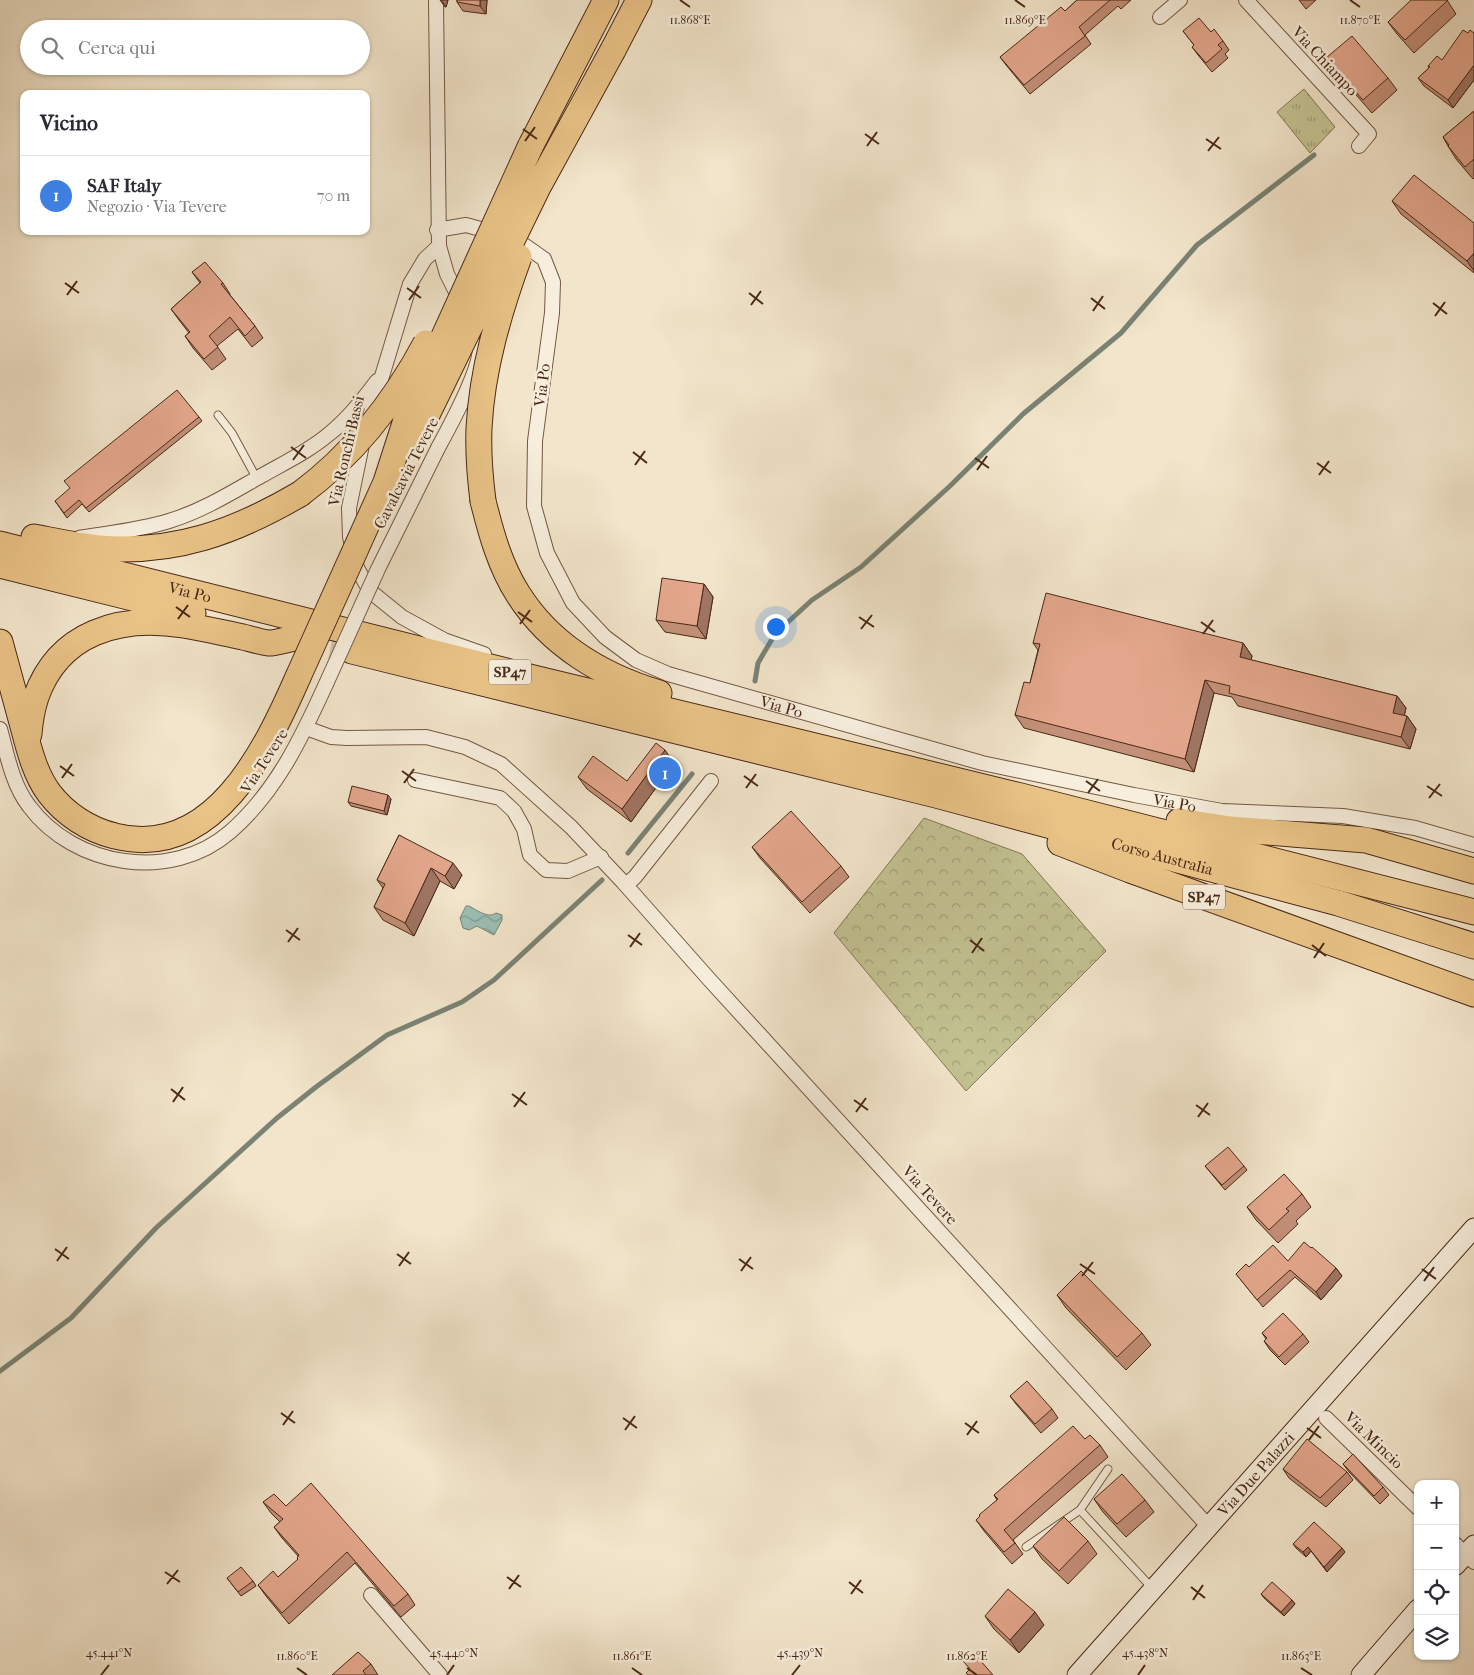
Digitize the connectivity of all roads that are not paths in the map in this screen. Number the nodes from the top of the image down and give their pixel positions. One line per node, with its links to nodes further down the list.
1 (436, 0): 10 (street)
2 (606, 0): 9 (highway)
3 (639, 0): 7 (highway)
4 (1180, 0): 6 (street)
5 (1246, 0): 8 (street, Via Chiampo)
6 (1160, 17)
7 (613, 50): 15 (highway, bridge); 26 (highway, bridge)
8 (1359, 146)
9 (530, 147): 15 (highway, bridge); 17 (highway, bridge)
10 (437, 230): 11 (street, Cavalcavia Tevere); 31 (street, Via Po)
11 (439, 246): 12 (street, Via Ronchi Bassi); 24 (street, Cavalcavia Tevere, bridge)
12 (384, 372): 14 (street, Via Ronchi Bassi); 22 (street, Via Ronchi Bassi)
13 (218, 415): 14 (lane)
14 (257, 479): 17 (street, Via Ronchi Bassi)
15 (387, 480): 25 (highway, bridge)
16 (0, 531): 17 (highway)
17 (58, 542)
18 (0, 544): 22 (highway, Via Po / SP47)
19 (0, 565): 25 (highway, Via Po)
20 (0, 642): 25 (highway)
21 (352, 651): 29 (highway, SP47)
22 (530, 677): 26 (highway, Via Po / SP47)
23 (0, 728): 24 (street, Via Tevere)
24 (306, 728): 32 (street, Via Tevere)
25 (28, 742)
26 (840, 753): 30 (highway, Via Po / SP47)
27 (415, 780): 32 (street)
28 (711, 781): 34 (street)
29 (936, 795): 36 (highway, Corso Australia / SP47); 37 (highway, SP47)
30 (1020, 796): 33 (highway, SP47); 35 (highway, Corso Australia / SP47)
31 (1474, 845)
32 (601, 857): 34 (street, Via Tevere)
33 (1474, 870)
34 (626, 885): 43 (street, Via Tevere)
35 (1474, 912)
36 (1474, 946)
37 (1474, 994)
38 (1474, 1228): 43 (street, Via Due Palazzi)
39 (1326, 1418): 41 (street, Via Mincio)
40 (1108, 1469): 42 (lane)
41 (1414, 1504)
42 (1080, 1510): 44 (lane); 45 (lane)
43 (1209, 1527): 45 (street, Via Due Palazzi)
44 (1026, 1547)
45 (1153, 1589): 49 (street, Via Due Palazzi)
46 (371, 1595): 48 (street)
47 (1414, 1614): 50 (street)
48 (440, 1675)
49 (1077, 1675)
50 (1361, 1675)

